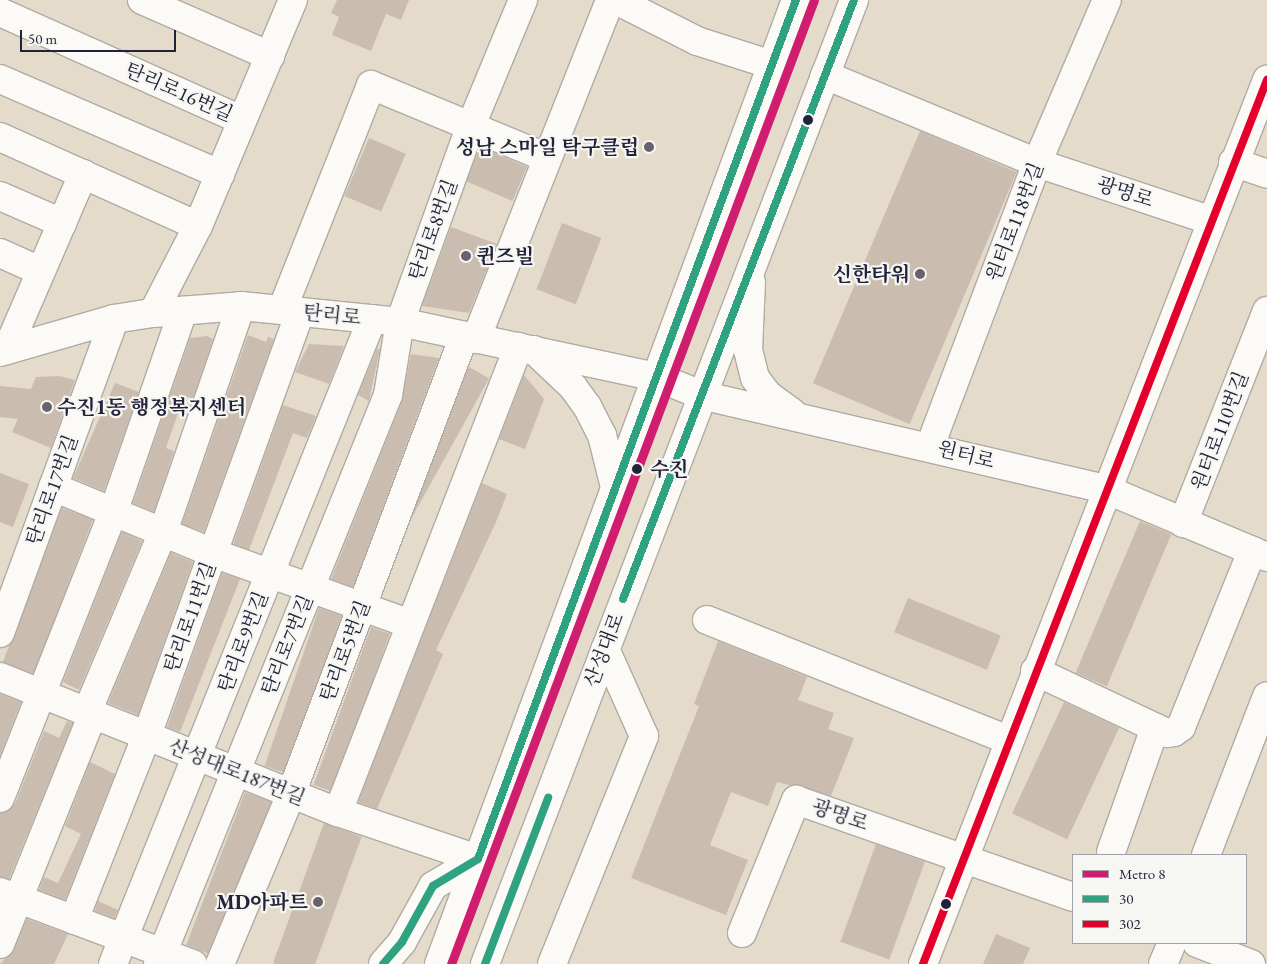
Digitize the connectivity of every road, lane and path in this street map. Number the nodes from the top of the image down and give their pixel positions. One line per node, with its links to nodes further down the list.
1 (142, 0): 10 (street)
2 (293, 0): 10 (street, 탄리로16번길)
3 (523, 0): 16 (street, 탄리로8번길)
4 (610, 0): 18 (street, 탄리로5번길)
5 (616, 0): 11 (street)
6 (796, 0): 11 (street)
7 (854, 0): 12 (street, 산성대로)
8 (1107, 0): 20 (street, 원터로118번길)
9 (5, 14): 15 (street, 탄리로16번길)
10 (270, 56): 15 (street, 탄리로16번길)
11 (772, 65): 43 (street)
12 (825, 75): 20 (street, 광명로); 29 (street, 산성대로)
13 (0, 79): 22 (street)
14 (1267, 80): 19 (street)
15 (242, 120): 22 (street, 탄리로16번길)
16 (470, 128): 18 (street); 33 (street, 탄리로11번길); 38 (street, 탄리로8번길)
17 (0, 138): 21 (street)
18 (545, 157): 39 (street, 탄리로5번길)
19 (1233, 162): 23 (street); 25 (street)
20 (1037, 163): 25 (street, 광명로); 46 (street, 원터로118번길)
21 (83, 174): 26 (street, 탄리로); 27 (street)
22 (220, 174): 27 (street, 탄리로16번길)
23 (1267, 174)
24 (0, 196): 26 (street)
25 (1212, 221): 48 (street)
26 (62, 223): 30 (street, 탄리로)
27 (198, 226): 35 (street, 탄리로16번길)
28 (0, 253): 30 (street)
29 (751, 264): 44 (street, 산성대로); 45 (street)
30 (40, 271): 41 (street, 탄리로)
31 (241, 306): 32 (street, 탄리로); 33 (street, 탄리로); 52 (street)
32 (183, 311): 35 (street, 탄리로); 50 (street)
33 (291, 311): 37 (street, 탄리로); 53 (street, 탄리로11번길)
34 (1267, 311): 42 (street, 원터로110번길)
35 (153, 313): 36 (street, 탄리로)
36 (114, 319): 41 (street, 탄리로); 47 (street, 탄리로17번길)
37 (372, 320): 38 (street, 탄리로); 55 (street, 탄리로9번길)
38 (400, 322): 39 (street, 탄리로); 56 (street, 탄리로7번길)
39 (470, 338): 40 (street, 탄리로); 57 (street, 탄리로5번길)
40 (526, 348): 43 (street, 탄리로); 49 (street); 59 (street)
41 (3, 351)
42 (1257, 364): 51 (street, 원터로110번길)
43 (657, 377): 44 (street, 원터로); 49 (street)
44 (701, 395): 45 (street, 원터로); 61 (street, 산성대로)
45 (796, 416): 46 (street, 원터로)
46 (930, 446): 48 (street, 원터로)
47 (53, 487): 50 (street); 60 (street, 탄리로17번길)
48 (1105, 489): 51 (street, 원터로); 62 (street)
49 (616, 491): 78 (street)
50 (113, 513): 52 (street); 64 (street)
51 (1183, 523): 54 (street, 원터로)
52 (163, 532): 53 (street); 66 (street)
53 (213, 553): 55 (street); 68 (street, 탄리로11번길)
54 (1259, 554): 67 (street)
55 (269, 574): 56 (street); 70 (street, 탄리로9번길)
56 (310, 588): 57 (street); 71 (street, 탄리로7번길)
57 (361, 607): 59 (street); 72 (street, 탄리로5번길)
58 (707, 620): 69 (street)
59 (410, 624): 74 (street)
60 (0, 633)
61 (605, 649): 92 (street, 산성대로); 93 (street)
62 (1035, 671): 67 (street); 69 (street)
63 (0, 677): 64 (street, 산성대로187번길)
64 (42, 694): 66 (street, 산성대로187번길); 73 (street)
65 (1267, 696): 76 (street)
66 (90, 713): 68 (street, 산성대로187번길); 79 (street)
67 (1155, 728): 75 (street)
68 (147, 735): 70 (street, 산성대로187번길); 81 (street, 탄리로11번길)
69 (1009, 740): 77 (street)
70 (198, 756): 71 (street, 산성대로187번길); 86 (street, 탄리로9번길)
71 (237, 772): 72 (street, 산성대로187번길); 87 (street, 탄리로7번길)
72 (291, 794): 74 (street, 산성대로187번길); 89 (street, 탄리로5번길)
73 (0, 798)
74 (338, 812): 78 (street, 산성대로187번길)
75 (1111, 852)
76 (1206, 854)
77 (964, 857): 80 (street); 82 (street, 광명로); 94 (street)
78 (478, 858): 90 (street); 91 (street)
79 (10, 895): 81 (street); 83 (street)
80 (1072, 897)
81 (74, 920): 86 (street)
82 (742, 934)
83 (0, 944)
84 (1172, 944): 95 (street)
85 (1200, 944): 96 (street)
86 (118, 952): 87 (street)
87 (161, 958): 88 (street)
88 (193, 964)
89 (220, 964)
90 (383, 964)
91 (439, 964)
92 (485, 964)
93 (552, 964)
94 (923, 964)
95 (1163, 964)
96 (1251, 964)

